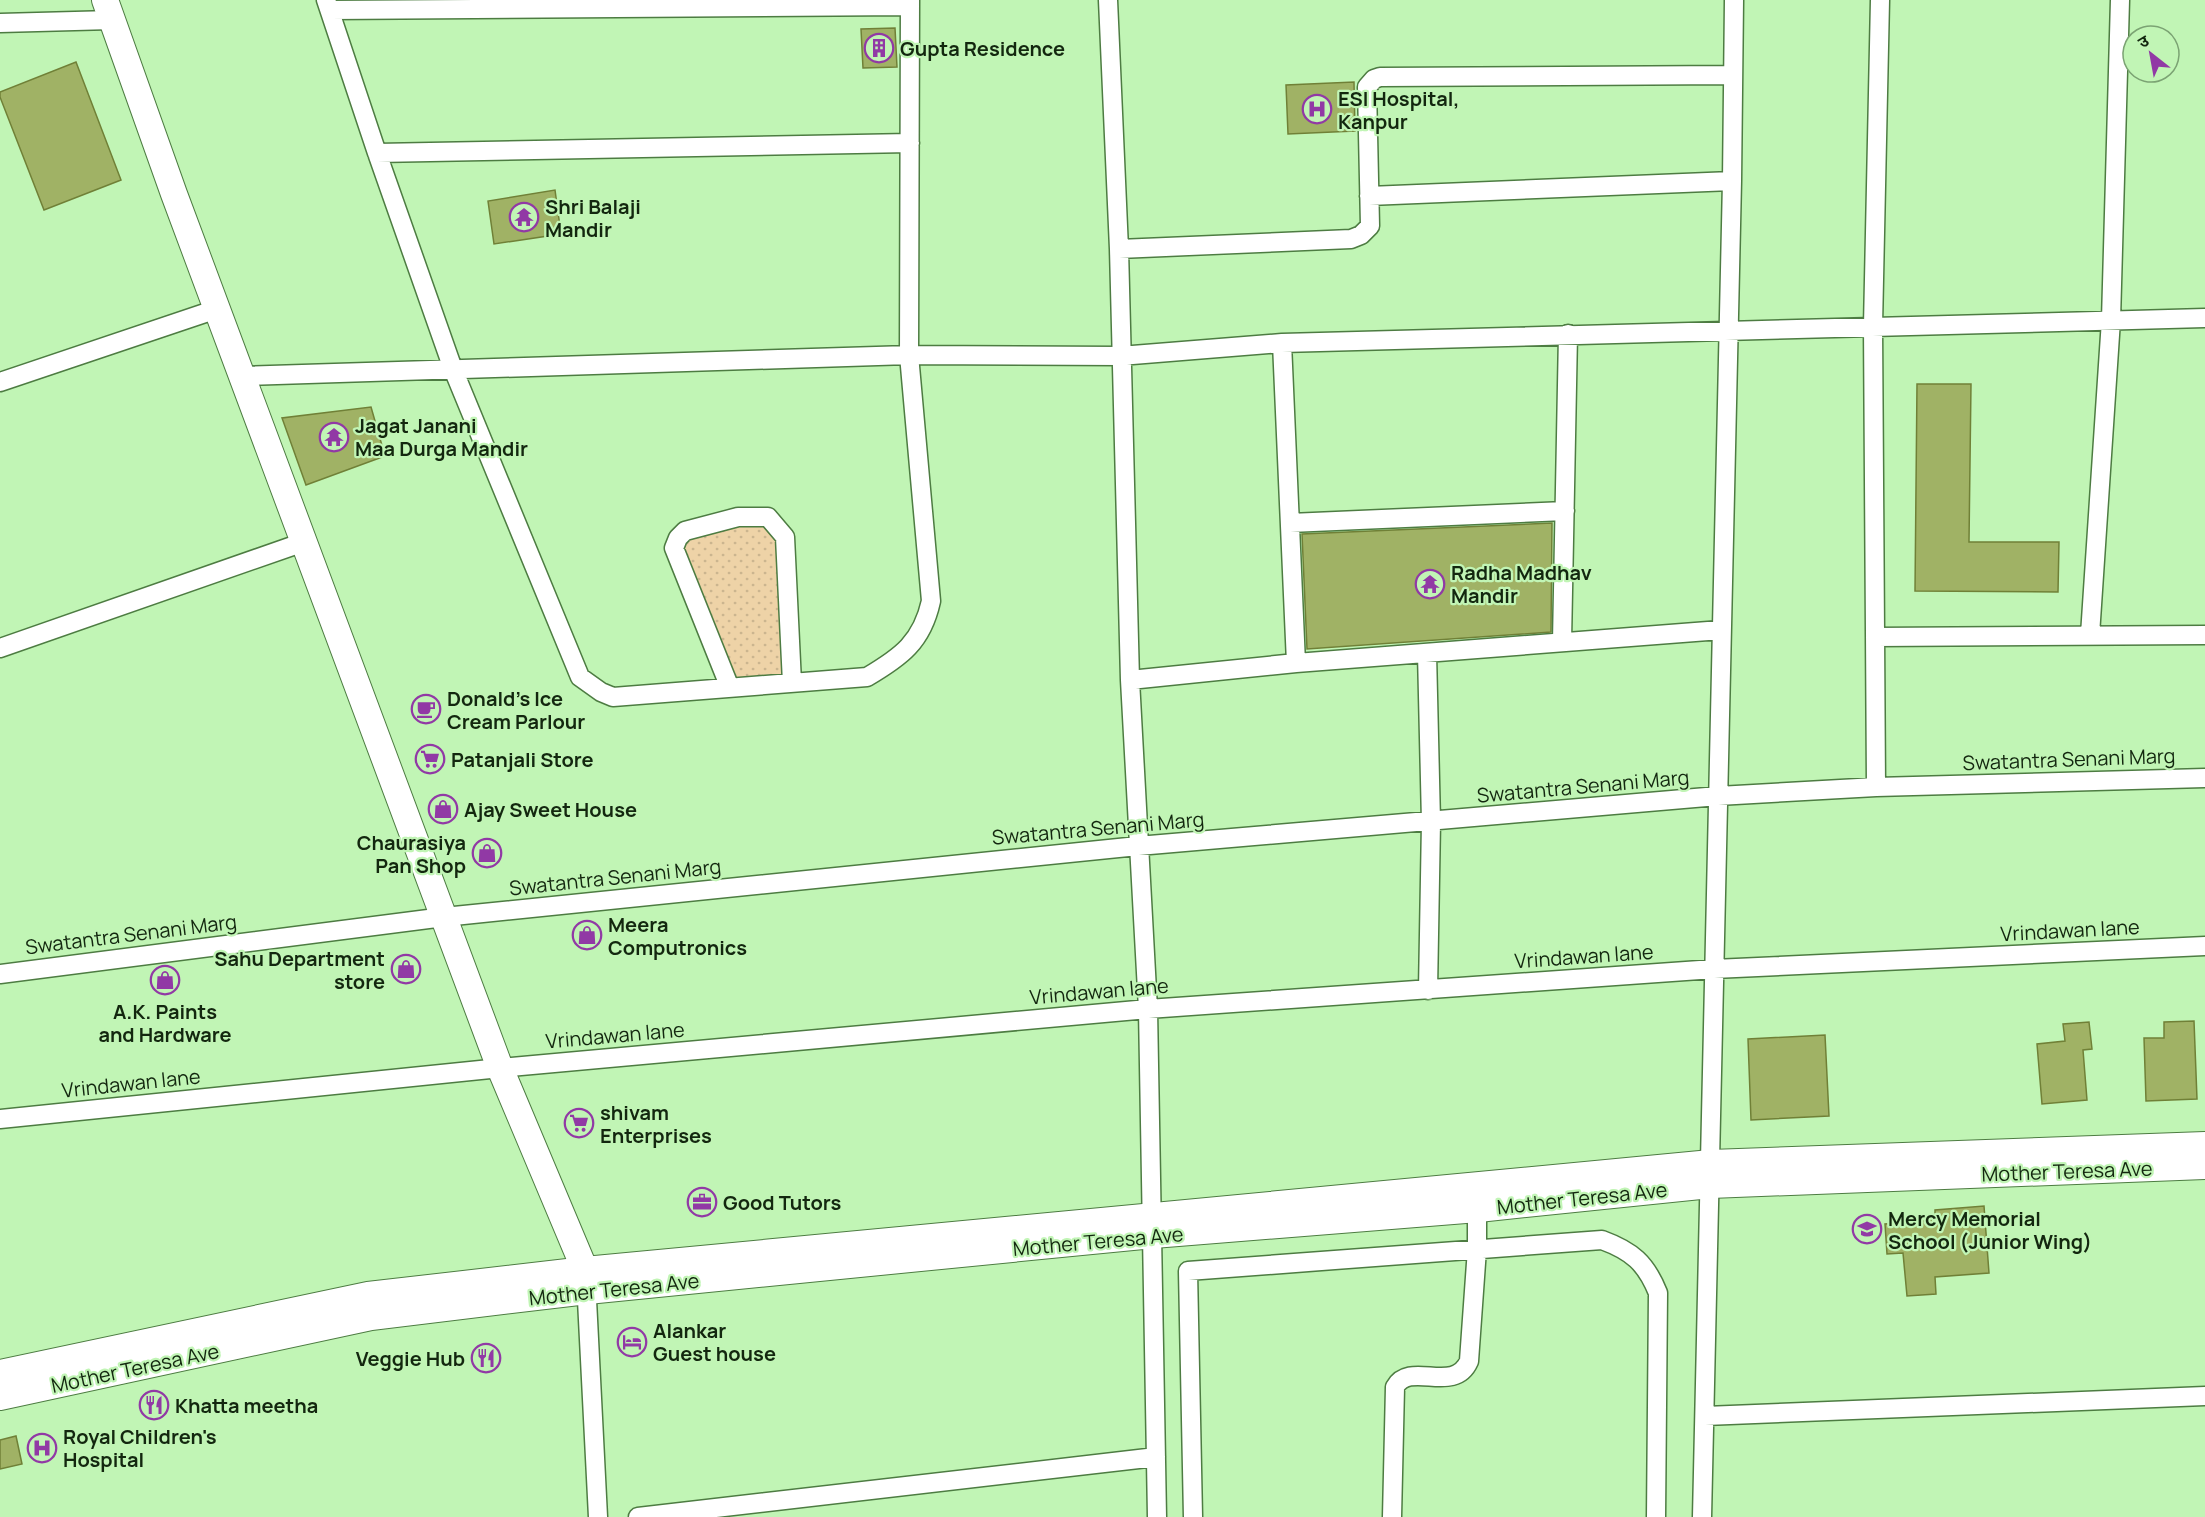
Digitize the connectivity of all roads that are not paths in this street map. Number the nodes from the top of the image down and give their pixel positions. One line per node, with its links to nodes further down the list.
1 (1108, 0): 14 (street)
2 (1734, 0): 9 (street)
3 (1880, 0): 18 (street)
4 (2120, 0): 17 (street)
5 (910, 3): 6 (street); 10 (street)
6 (328, 5): 11 (street)
7 (108, 10): 8 (street); 15 (street)
8 (0, 23)
9 (1732, 75): 12 (street); 13 (street)
10 (910, 143): 11 (street); 22 (street)
11 (376, 153): 24 (street)
12 (1732, 181): 13 (street); 19 (street)
13 (1369, 196): 14 (street)
14 (1119, 249): 23 (street)
15 (217, 309): 25 (street); 26 (street)
16 (2205, 318): 17 (street)
17 (2111, 321): 18 (street); 31 (street)
18 (1873, 326): 19 (street); 33 (street)
19 (1727, 330): 20 (street); 30 (street)
20 (1568, 334): 21 (street); 27 (street)
21 (1282, 343): 23 (street); 28 (street)
22 (909, 355): 23 (street); 24 (street); 39 (street)
23 (1120, 356): 38 (street)
24 (453, 369): 25 (street); 40 (street)
25 (242, 376): 29 (street)
26 (0, 382)
27 (1565, 511): 28 (street); 34 (street)
28 (1290, 523): 37 (street)
29 (304, 542): 35 (street); 46 (street)
30 (1721, 630): 34 (street); 43 (street)
31 (2090, 635): 32 (street); 33 (street)
32 (2205, 635)
33 (1875, 637): 42 (street)
34 (1562, 642): 36 (street)
35 (0, 648)
36 (1427, 653): 37 (street); 44 (street)
37 (1296, 663): 38 (street)
38 (1130, 680): 45 (street)
39 (792, 683): 40 (street); 40 (street)
40 (730, 688)
41 (2205, 778): 42 (street, Swatantra Senani Marg)
42 (1876, 787): 43 (street, Swatantra Senani Marg)
43 (1718, 796): 44 (street, Swatantra Senani Marg); 48 (street)
44 (1431, 822): 45 (street, Swatantra Senani Marg); 50 (street)
45 (1138, 846): 46 (street, Swatantra Senani Marg); 51 (street)
46 (444, 917): 49 (street, Swatantra Senani Marg); 52 (street)
47 (2205, 946): 48 (street, Vrindawan lane)
48 (1714, 969): 50 (street, Vrindawan lane); 56 (street)
49 (0, 974)
50 (1428, 990): 51 (street, Vrindawan lane)
51 (1148, 1009): 52 (street, Vrindawan lane); 58 (street)
52 (500, 1068): 53 (street, Vrindawan lane); 60 (street)
53 (0, 1119)
54 (2205, 1145): 56 (street)
55 (2205, 1166): 56 (street, Mother Teresa Ave)
56 (1710, 1174): 57 (street); 64 (street)
57 (1477, 1197): 58 (street); 59 (street)
58 (1153, 1226): 60 (street); 65 (street)
59 (1477, 1249): 69 (street); 70 (street); 71 (street)
60 (586, 1280): 61 (street); 63 (street, Mother Teresa Ave); 66 (street)
61 (0, 1373)
62 (2205, 1396): 64 (street)
63 (0, 1397)
64 (1705, 1416): 72 (street)
65 (1156, 1457): 67 (street); 68 (street)
66 (598, 1517)
67 (638, 1517)
68 (1157, 1517)
69 (1193, 1517)
70 (1392, 1517)
71 (1656, 1517)
72 (1702, 1517)

